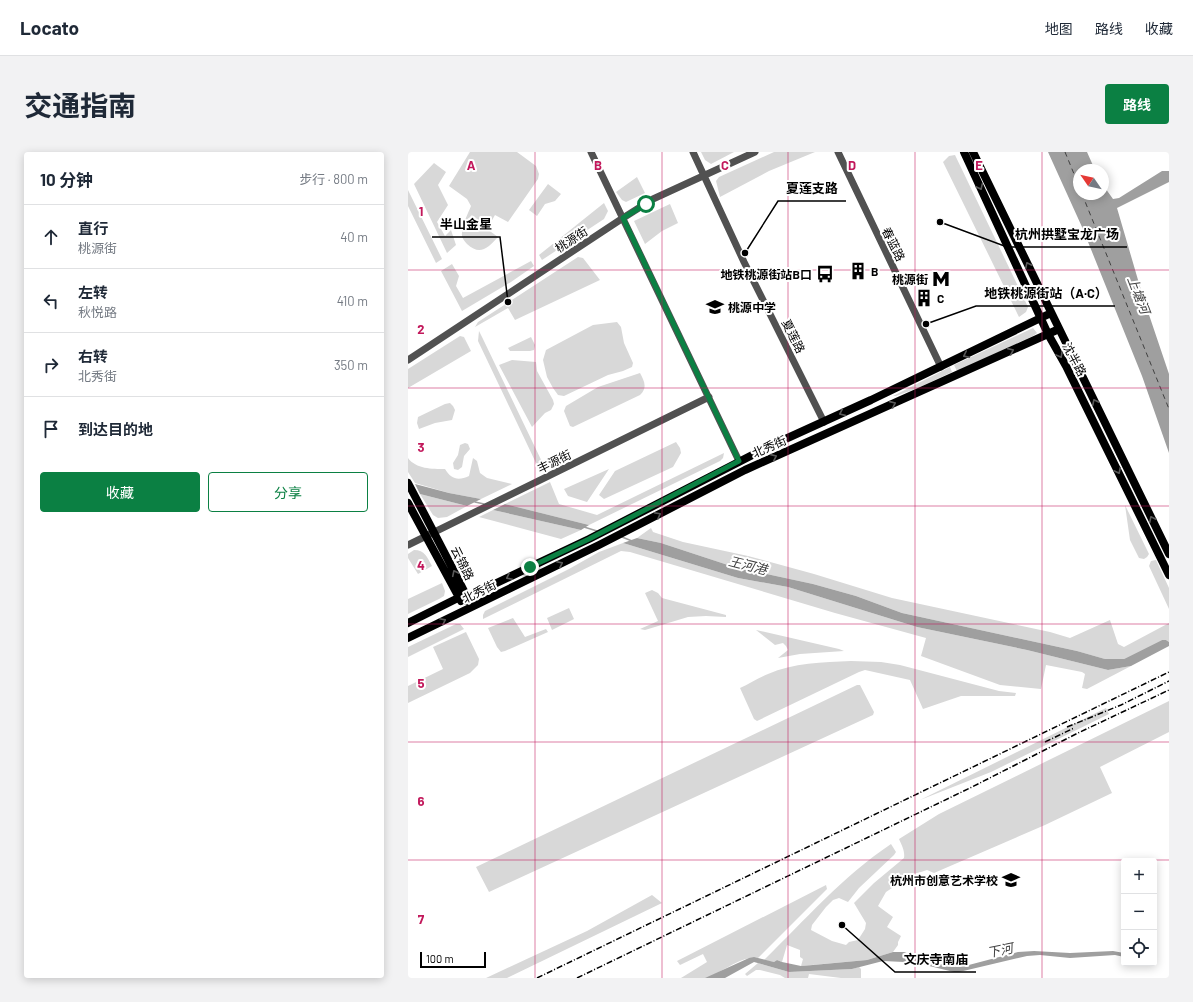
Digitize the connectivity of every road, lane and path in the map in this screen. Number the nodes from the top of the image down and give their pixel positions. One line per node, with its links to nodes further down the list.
1 (591, 152): 8 (street)
2 (693, 152): 7 (street, 夏莲路)
3 (755, 152): 7 (street, 桃源街)
4 (838, 152): 14 (street, 春蓝路)
5 (964, 152): 10 (main road, 沈半路, one-way to 10)
6 (973, 152): 9 (main road, 沈半路, one-way to 6)
7 (704, 176): 8 (street, 桃源街); 16 (street, 夏莲路)
8 (623, 218): 13 (street, 桃源街); 15 (street)
9 (1051, 313): 10 (main road, 北秀街); 11 (main road, 沈半路)
10 (1042, 317): 12 (main road, 沈半路); 14 (main road, 北秀街, one-way to 14)
11 (1059, 329): 12 (main road, 北秀街); 23 (main road, 沈半路, one-way to 11)
12 (1048, 334): 24 (main road, 沈半路, one-way to 24); 27 (main road, 北秀街, one-way to 12)
13 (408, 360)
14 (941, 367): 16 (main road, 北秀街, one-way to 16)
15 (709, 397): 17 (street); 20 (street, 丰源街)
16 (824, 422): 17 (main road, 北秀街)
17 (739, 461): 26 (main road, 北秀街, one-way to 26)
18 (408, 483): 20 (main road, 云锦路)
19 (408, 503): 21 (main road, 云锦路)
20 (433, 533): 21 (street, 丰源街); 26 (main road, 云锦路, one-way to 20)
21 (425, 536): 22 (street, 丰源街); 25 (main road, 云锦路)
22 (408, 544)
23 (1169, 554)
24 (1169, 574)
25 (458, 598): 26 (main road, 北秀街); 27 (main road, 云锦路); 28 (main road, 北秀街)
26 (467, 598): 27 (main road, 云锦路)
27 (468, 610): 29 (main road, 北秀街, one-way to 27)
28 (408, 623)
29 (408, 638)

